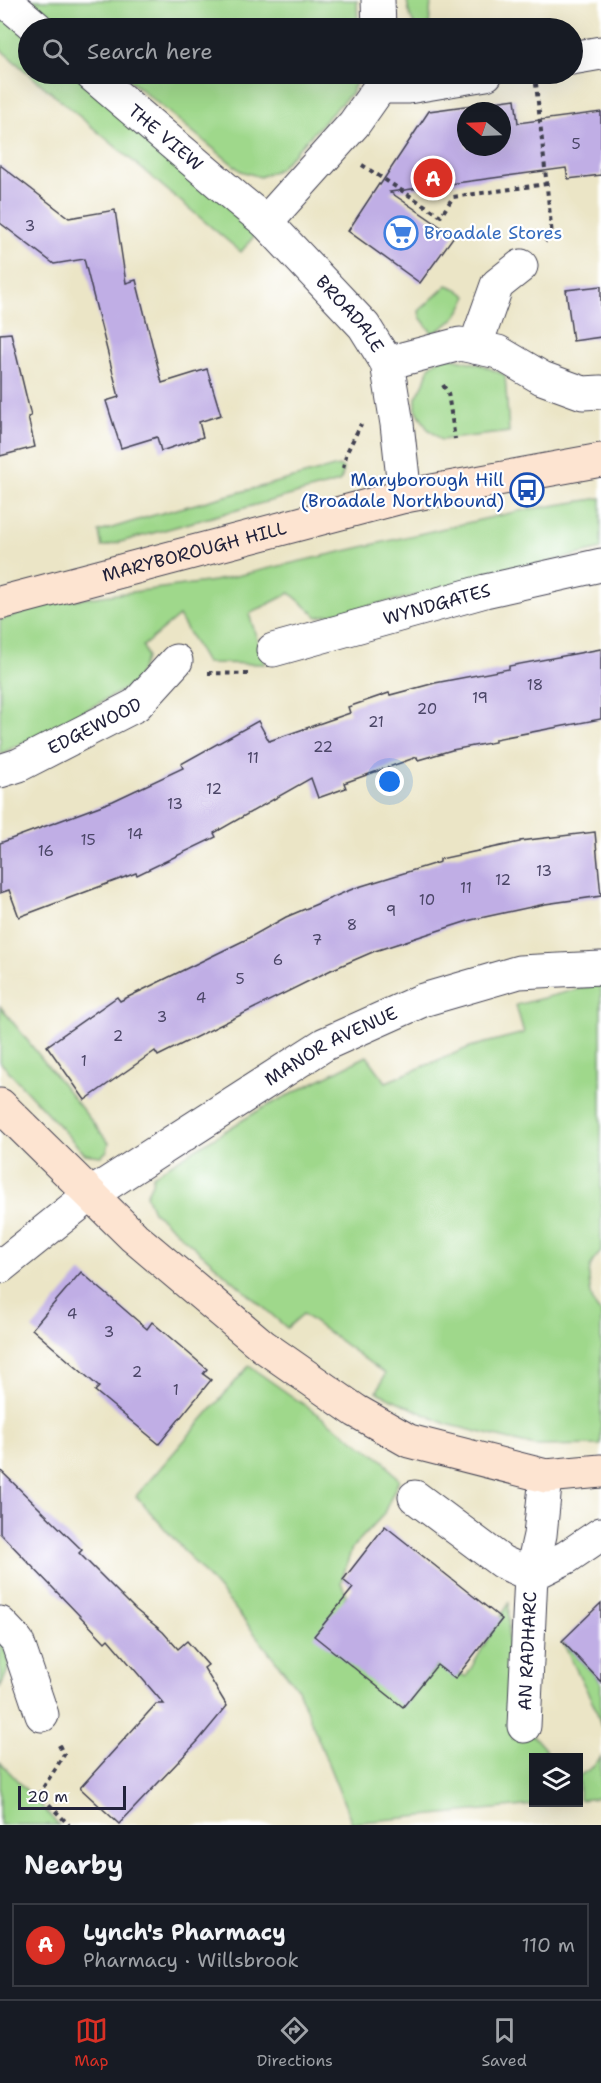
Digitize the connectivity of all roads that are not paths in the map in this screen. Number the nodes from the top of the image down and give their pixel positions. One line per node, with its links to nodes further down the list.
1 (4, 0): 3 (street)
2 (378, 0): 4 (street)
3 (26, 18)
4 (379, 18)
5 (601, 53): 6 (street)
6 (583, 56)
7 (103, 84): 11 (street, THE VIEW)
8 (378, 84): 12 (street)
9 (396, 84): 10 (street)
10 (426, 84)
11 (239, 201): 12 (street, BROADALE)
12 (266, 222): 15 (street, BROADALE)
13 (521, 266): 14 (street)
14 (476, 347): 15 (street); 16 (street)
15 (402, 359): 18 (street, BROADALE)
16 (601, 392)
17 (601, 460): 18 (street, MARYBOROUGH HILL)
18 (405, 496): 20 (street, MARYBOROUGH HILL)
19 (601, 565): 21 (street, WYNDGATES)
20 (0, 603)
21 (273, 650)
22 (176, 662): 23 (street, EDGEWOOD)
23 (0, 771)
24 (601, 968): 26 (street, MANOR AVENUE)
25 (0, 1105): 26 (street)
26 (90, 1195): 27 (street, MANOR AVENUE); 29 (street)
27 (0, 1267)
28 (601, 1471): 29 (street)
29 (546, 1476): 32 (street, AN RADHARC)
30 (415, 1497): 32 (street, AN RADHARC)
31 (601, 1534): 32 (street, AN RADHARC)
32 (531, 1575): 35 (street, AN RADHARC)
33 (0, 1623): 34 (street)
34 (42, 1715)
35 (524, 1726)

